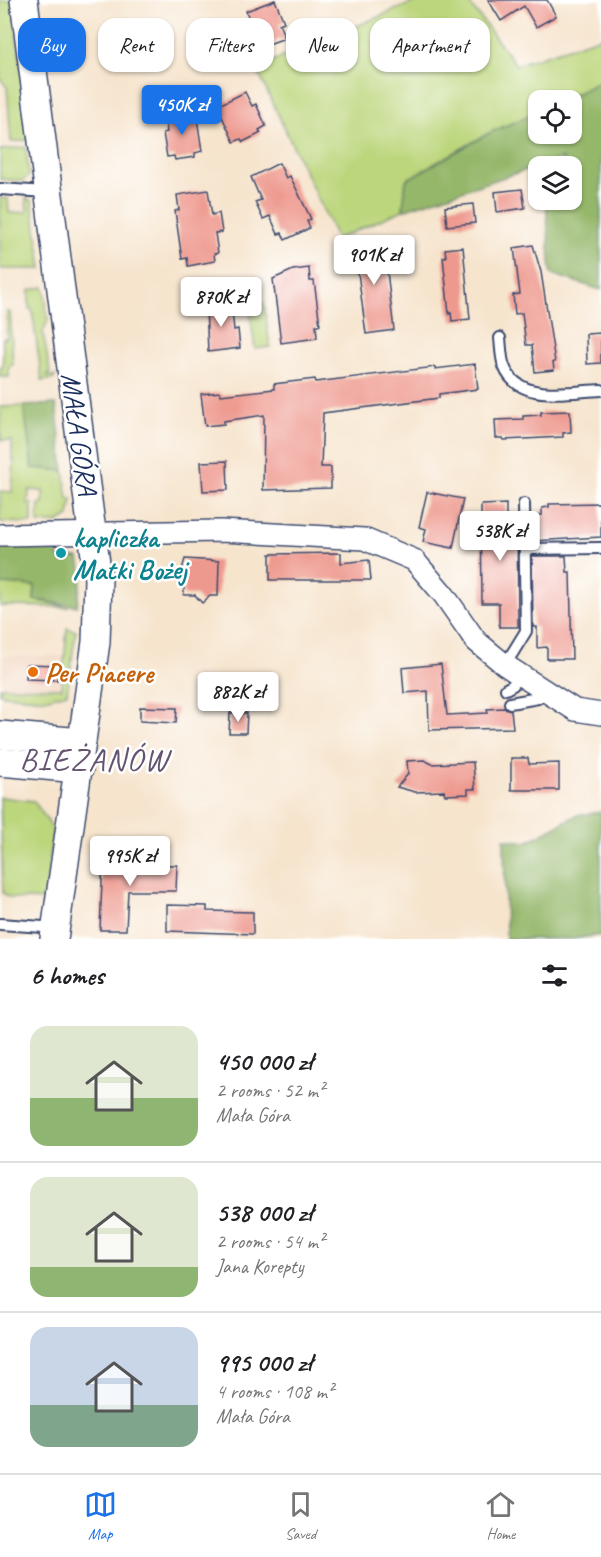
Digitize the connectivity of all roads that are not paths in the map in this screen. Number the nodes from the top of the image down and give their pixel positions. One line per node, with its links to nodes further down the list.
1 (24, 0): 3 (street, MAŁA GÓRA)
2 (0, 189): 3 (lane)
3 (48, 192): 8 (street, MAŁA GÓRA)
4 (500, 338): 5 (lane)
5 (601, 390)
6 (524, 504): 10 (lane)
7 (0, 534): 8 (street)
8 (93, 534): 11 (street); 16 (street, MAŁA GÓRA)
9 (601, 548): 10 (lane)
10 (525, 549): 11 (lane)
11 (510, 676): 12 (street)
12 (546, 692): 13 (lane); 14 (street)
13 (510, 703)
14 (601, 714)
15 (0, 735): 16 (street)
16 (82, 742): 18 (street, MAŁA GÓRA)
17 (0, 762): 18 (street)
18 (79, 769): 20 (street, MAŁA GÓRA)
19 (0, 924): 20 (lane)
20 (54, 939)

